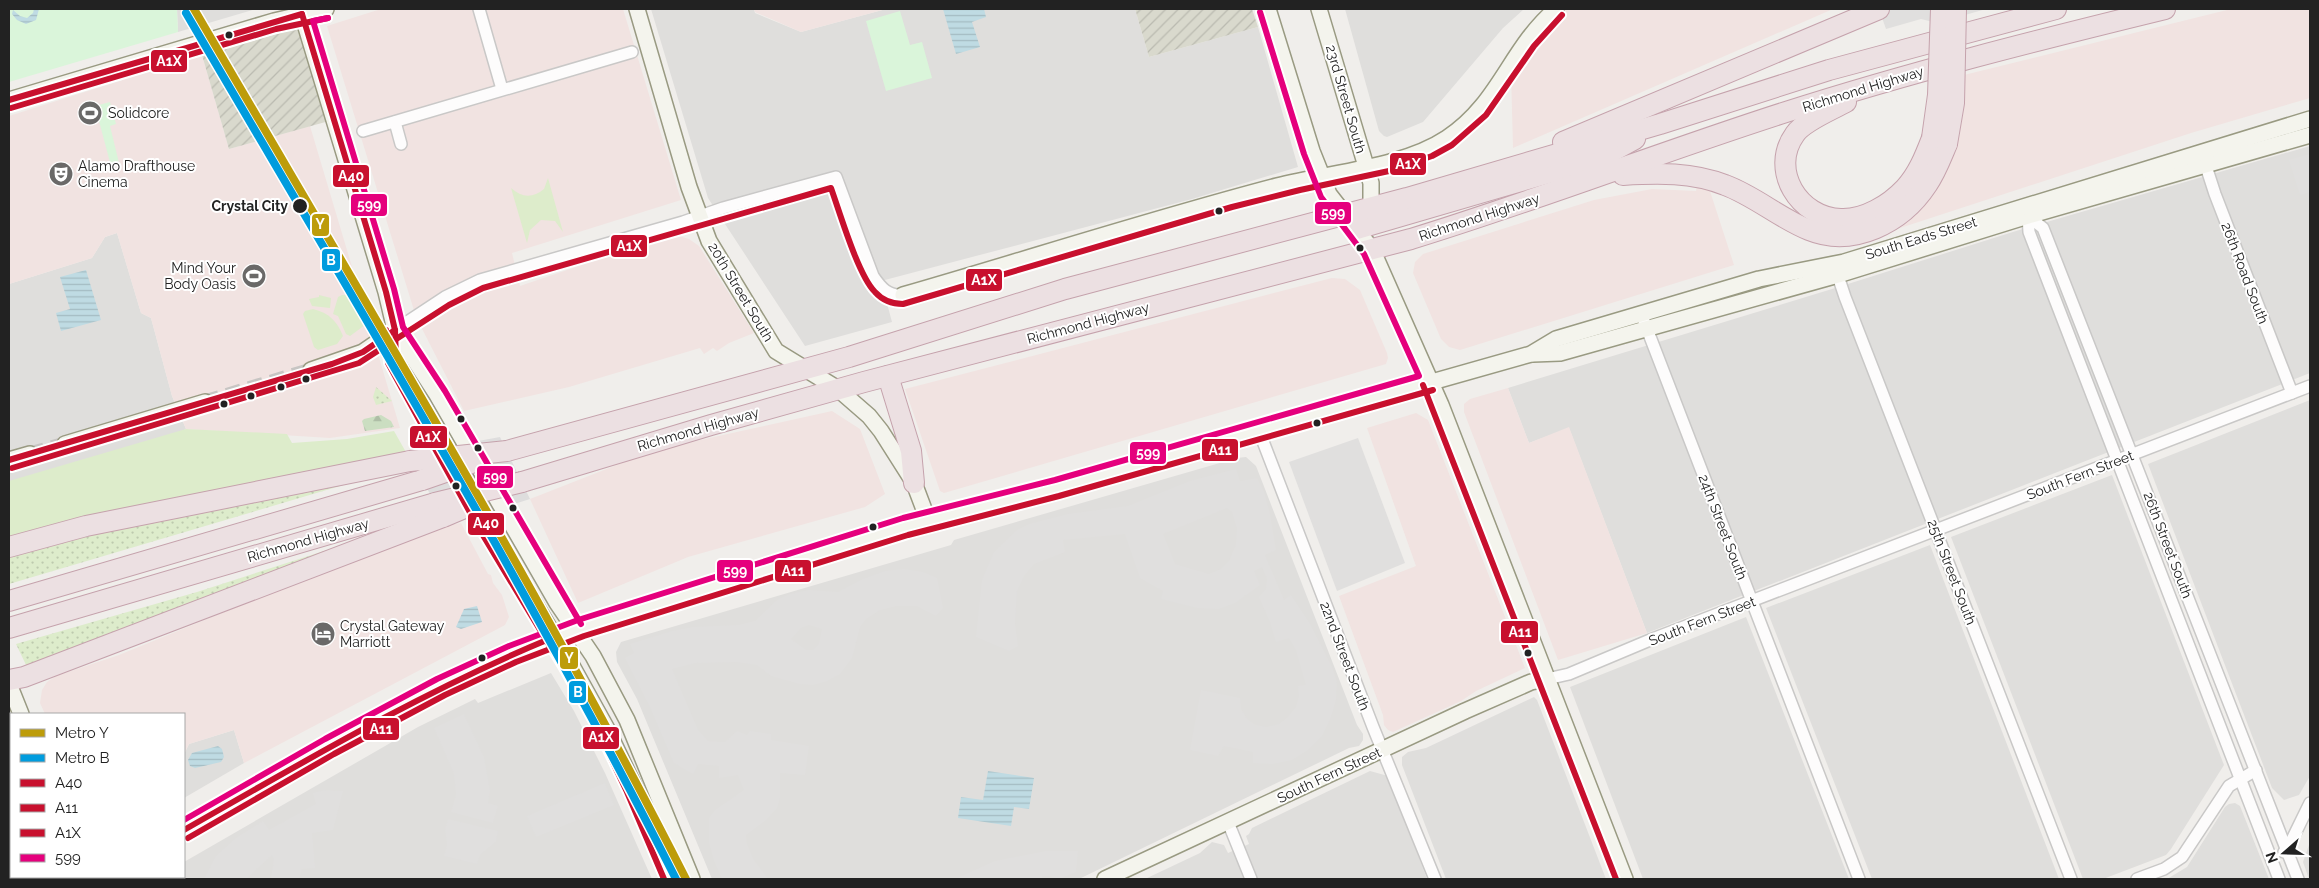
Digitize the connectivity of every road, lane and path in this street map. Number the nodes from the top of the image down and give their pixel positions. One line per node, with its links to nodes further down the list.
1 (326, 9): 13 (street)
2 (479, 9): 17 (street)
3 (637, 9): 32 (street, 20th Street South)
4 (1268, 9): 29 (street)
5 (1319, 9): 27 (street, 23rd Street South)
6 (1556, 9): 27 (street)
7 (1879, 9): 28 (highway)
8 (1941, 9): 24 (highway, bridge)
9 (1956, 9): 24 (highway, bridge)
10 (2015, 9): 14 (highway)
11 (2056, 9): 14 (highway, Richmond Highway)
12 (2164, 9): 16 (highway, Richmond Highway)
13 (302, 14): 18 (street); 38 (street)
14 (2001, 23): 21 (highway, Richmond Highway)
15 (632, 52): 17 (street)
16 (1879, 83): 24 (highway); 30 (highway, Richmond Highway)
17 (502, 89): 20 (street)
18 (9, 100)
19 (2310, 119): 26 (street, South Eads Street)
20 (395, 122): 22 (street); 25 (street)
21 (1660, 124): 28 (highway, Richmond Highway); 33 (highway)
22 (363, 131)
23 (2310, 135): 26 (street, South Eads Street)
24 (1939, 141): 30 (highway)
25 (401, 144)
26 (2204, 158): 31 (street, South Eads Street); 45 (street, 26th Road South)
27 (1366, 166): 29 (street); 33 (street, 23rd Street South)
28 (1500, 171): 33 (highway, Richmond Highway)
29 (1322, 176): 33 (street); 36 (street)
30 (1604, 176): 34 (highway, Richmond Highway)
31 (2026, 211): 35 (street, South Eads Street); 51 (street, 26th Street South); 53 (street, 26th Street South)
32 (698, 216): 36 (street); 38 (street); 39 (street, 20th Street South)
33 (1361, 219): 34 (street, 23rd Street South); 39 (highway, Richmond Highway)
34 (1372, 249): 41 (highway, Richmond Highway); 42 (street, 23rd Street South)
35 (1836, 270): 37 (street, South Eads Street); 57 (street, 25th Street South)
36 (903, 295)
37 (1643, 321): 42 (street, South Eads Street); 60 (street, 24th Street South)
38 (395, 330): 40 (street); 62 (street); 63 (street)
39 (807, 369): 44 (street, 20th Street South); 49 (highway, Richmond Highway)
40 (311, 370)
41 (888, 376): 44 (highway, Richmond Highway); 54 (highway)
42 (1431, 382): 47 (street, South Eads Street); 64 (street, 23rd Street South)
43 (2310, 386): 45 (street, South Fern Street)
44 (838, 389): 54 (street, 20th Street South); 55 (highway, Richmond Highway, bridge)
45 (2292, 393): 51 (street, South Fern Street)
46 (205, 402): 48 (street)
47 (1260, 431): 56 (street, South Eads Street); 67 (street, 22nd Street South)
48 (65, 444)
49 (506, 450): 58 (highway, bridge); 59 (highway, Richmond Highway, bridge)
50 (30, 454): 52 (street)
51 (2132, 455): 53 (street, South Fern Street); 68 (street, 26th Street South)
52 (9, 460)
53 (2117, 461): 57 (street, South Fern Street); 69 (street, 26th Street South)
54 (914, 483): 56 (street, 20th Street South)
55 (439, 510): 61 (highway, Richmond Highway); 65 (highway)
56 (928, 520): 62 (street, South Eads Street)
57 (1936, 530): 60 (street, South Fern Street); 82 (street, 25th Street South)
58 (9, 547)
59 (9, 601)
60 (1753, 602): 64 (street, South Fern Street); 81 (street, 24th Street South)
61 (14, 627)
62 (574, 629): 63 (street, South Eads Street); 76 (street)
63 (554, 637): 72 (street, South Eads Street); 75 (street)
64 (1547, 679): 67 (street, South Fern Street); 80 (street, 23rd Street South)
65 (9, 682): 66 (street)
66 (21, 713)
67 (1383, 750): 71 (street, South Fern Street); 79 (street, 22nd Street South)
68 (2256, 770): 69 (street); 73 (street, 26th Street South)
69 (2240, 779): 74 (street, 26th Street South); 83 (street)
70 (2310, 803): 73 (street)
71 (1228, 822): 77 (street, South Fern Street); 78 (street)
72 (185, 829)
73 (2287, 850): 74 (street); 85 (street, 26th Street South)
74 (2272, 860): 84 (street, 26th Street South)
75 (672, 879)
76 (692, 879)
77 (1105, 879)
78 (1250, 879)
79 (1435, 879)
80 (1625, 879)
81 (1859, 879)
82 (2071, 879)
83 (2137, 879)
84 (2279, 879)
85 (2298, 879)

